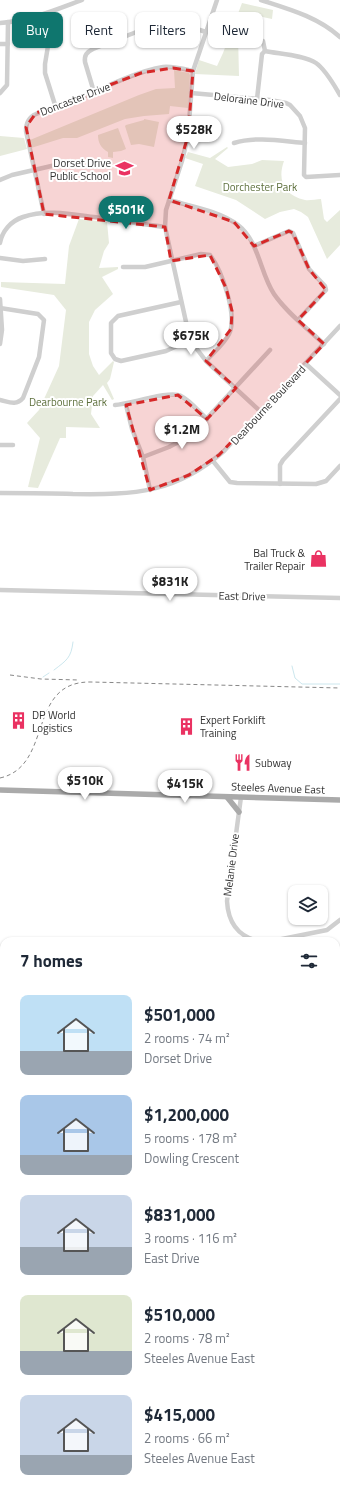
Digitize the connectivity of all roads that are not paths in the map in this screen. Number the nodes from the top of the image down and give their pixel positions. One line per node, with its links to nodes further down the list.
1 (82, 0): 4 (street)
2 (217, 0): 10 (street)
3 (261, 0): 5 (street)
4 (70, 2): 6 (street)
5 (275, 2): 11 (street)
6 (50, 12)
7 (12, 21): 8 (street)
8 (8, 22): 9 (street); 14 (street)
9 (0, 23)
10 (206, 32): 17 (street); 18 (street)
11 (340, 38)
12 (263, 41): 16 (street)
13 (0, 44): 14 (street)
14 (8, 44): 19 (street)
15 (48, 48): 23 (street)
16 (265, 51): 21 (street); 22 (street)
17 (193, 71): 18 (street, Doncaster Drive); 20 (street)
18 (94, 92): 23 (street, Doncaster Drive)
19 (0, 93)
20 (191, 94): 22 (street, Deloraine Drive); 30 (street)
21 (340, 95)
22 (257, 99): 25 (street, Deloraine Drive)
23 (56, 108): 27 (street, Doncaster Drive)
24 (234, 143): 25 (street)
25 (305, 143): 28 (street, Deloraine Drive)
26 (69, 162): 27 (street)
27 (34, 170): 29 (street); 31 (street, Doncaster Drive)
28 (340, 174)
29 (0, 180)
30 (169, 200): 32 (street); 34 (street)
31 (44, 214): 32 (street); 33 (street)
32 (165, 227): 37 (street)
33 (0, 243)
34 (254, 246): 42 (street); 42 (street)
35 (0, 258): 36 (street)
36 (45, 259)
37 (171, 261): 38 (street); 40 (street); 48 (street)
38 (123, 267)
39 (0, 298): 41 (street)
40 (181, 302): 44 (street); 44 (street)
41 (0, 308): 45 (street); 53 (street)
42 (298, 320): 46 (street)
43 (340, 326): 46 (street, Dearbourne Boulevard)
44 (190, 340): 48 (street)
45 (0, 344)
46 (324, 344): 49 (street, Dearbourne Boulevard)
47 (270, 350): 50 (street)
48 (206, 361): 50 (street)
49 (306, 364): 51 (street); 56 (street, Dearbourne Boulevard)
50 (236, 388): 56 (street); 57 (street)
51 (340, 395)
52 (340, 399): 64 (street)
53 (0, 400)
54 (126, 405): 55 (street); 57 (street); 60 (street)
55 (114, 406)
56 (261, 412): 61 (street, Dearbourne Boulevard)
57 (207, 419): 60 (street)
58 (0, 445): 59 (street)
59 (13, 445)
60 (143, 457): 65 (street)
61 (213, 460): 64 (street); 65 (street, Dearbourne Boulevard)
62 (340, 466): 63 (street)
63 (338, 474): 64 (street)
64 (280, 484)
65 (150, 490): 66 (street, Dearbourne Boulevard)
66 (0, 493)
67 (0, 590): 68 (street, East Drive)
68 (340, 598)
69 (0, 790): 70 (main road, Steeles Avenue East)
70 (227, 797): 71 (main road, Steeles Avenue East); 73 (main road)
71 (241, 797): 72 (main road, Steeles Avenue East); 73 (street, Melanie Drive)
72 (340, 800)
73 (239, 812): 75 (street, Melanie Drive)
74 (340, 920): 76 (street)
75 (246, 937)
76 (292, 937)

